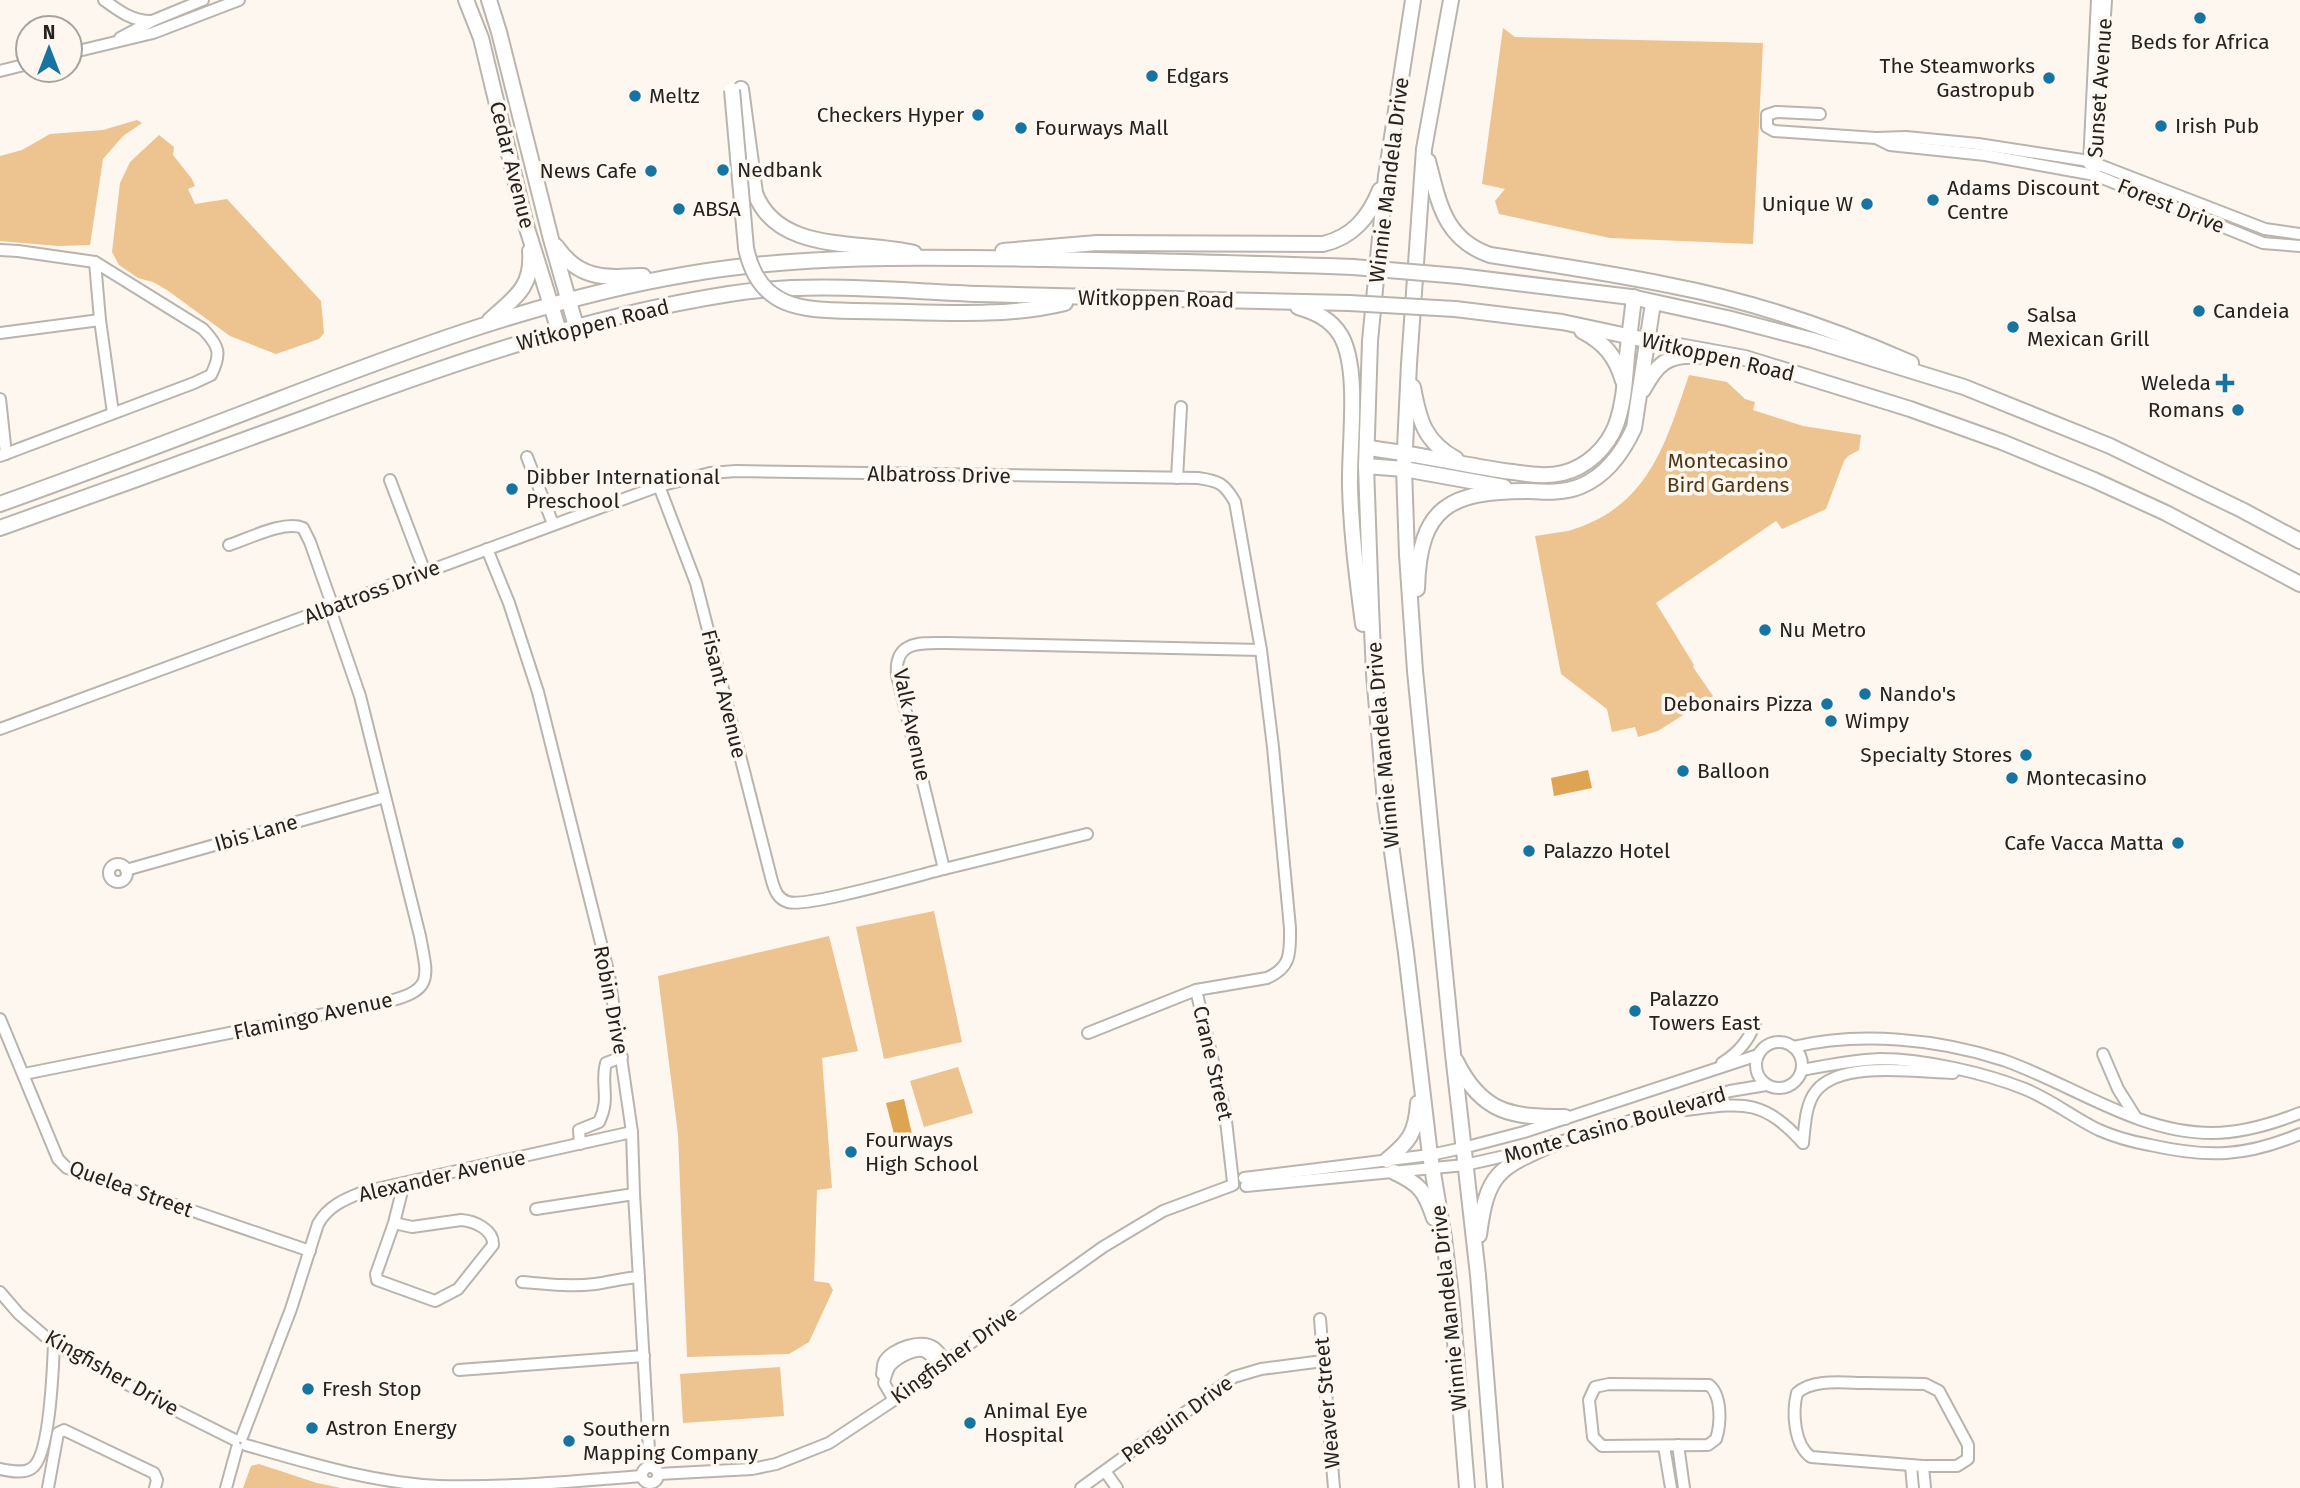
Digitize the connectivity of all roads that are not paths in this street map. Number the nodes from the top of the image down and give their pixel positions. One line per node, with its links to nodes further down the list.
1 (103, 0): 10 (street); 11 (street)
2 (203, 0): 10 (street)
3 (239, 0): 11 (street)
4 (466, 0): 19 (main road, Cedar Avenue)
5 (489, 0): 21 (main road, Cedar Avenue)
6 (1413, 0): 18 (main road, Winnie Mandela Drive)
7 (1451, 0): 15 (main road, Winnie Mandela Drive)
8 (2097, 0): 16 (street, Sunset Avenue)
9 (2106, 0): 16 (street, Sunset Avenue)
10 (152, 21): 11 (street)
11 (134, 35): 12 (street)
12 (84, 49)
13 (1820, 114): 14 (street, Forest Drive)
14 (1876, 138): 16 (street, Forest Drive); 17 (street, Forest Drive)
15 (1424, 149): 43 (main road, Winnie Mandela Drive); 45 (main road)
16 (2092, 162): 17 (street, Sunset Avenue); 20 (street, Forest Drive)
17 (2091, 175): 22 (street, Forest Drive)
18 (1386, 176): 24 (main road); 50 (main road, Winnie Mandela Drive)
19 (526, 225): 32 (main road, Cedar Avenue); 36 (main road)
20 (2300, 234)
21 (551, 239): 27 (main road); 30 (main road, Cedar Avenue)
22 (2300, 246)
23 (0, 250): 26 (street)
24 (964, 257): 25 (main road, Witkoppen Road); 29 (main road, Witkoppen Road, bridge)
25 (933, 258): 27 (main road, Witkoppen Road); 28 (main road, bridge)
26 (95, 262): 34 (street); 49 (street)
27 (690, 273): 30 (main road, Witkoppen Road)
28 (1080, 298): 31 (main road, Witkoppen Road); 37 (main road, Witkoppen Road)
29 (1634, 298): 33 (main road, Witkoppen Road); 40 (main road)
30 (567, 299): 32 (main road, Witkoppen Road); 37 (main road, Cedar Avenue)
31 (1244, 301): 35 (main road, Witkoppen Road, bridge); 72 (main road)
32 (551, 303): 36 (main road, Witkoppen Road); 38 (main road, Cedar Avenue)
33 (1653, 303): 41 (main road); 45 (main road, Witkoppen Road)
34 (100, 320): 39 (street); 49 (street)
35 (1562, 322): 40 (main road, Witkoppen Road); 44 (main road)
36 (486, 323): 61 (main road, Witkoppen Road)
37 (576, 326): 38 (main road, Witkoppen Road)
38 (559, 331): 63 (main road, Witkoppen Road)
39 (0, 334)
40 (1629, 337): 41 (main road, Witkoppen Road); 44 (main road)
41 (1646, 340): 42 (main road, Witkoppen Road); 46 (main road)
42 (1745, 358): 46 (main road); 68 (main road, Witkoppen Road)
43 (1409, 364): 51 (main road, Winnie Mandela Drive); 55 (main road)
44 (1624, 386): 55 (main road)
45 (1964, 387): 64 (main road, Witkoppen Road)
46 (1640, 395): 60 (main road)
47 (0, 399): 52 (street)
48 (1181, 407): 57 (street)
49 (113, 413): 52 (street)
50 (1367, 448): 51 (main road); 54 (main road, Winnie Mandela Drive)
51 (1404, 452): 55 (main road); 56 (main road, Winnie Mandela Drive)
52 (3, 455)
53 (527, 457): 62 (street)
54 (1366, 466): 56 (main road); 72 (main road, Winnie Mandela Drive)
55 (1470, 466)
56 (1404, 469): 60 (main road); 71 (main road, Winnie Mandela Drive)
57 (1177, 478): 59 (street, Albatross Drive); 70 (street, Albatross Drive)
58 (390, 480): 67 (street)
59 (659, 486): 62 (street, Albatross Drive); 76 (street, Fisant Avenue)
60 (1526, 491): 71 (main road)
61 (0, 504)
62 (553, 524): 66 (street, Albatross Drive)
63 (0, 528)
64 (2300, 541)
65 (229, 545): 69 (street, Flamingo Avenue)
66 (487, 549): 67 (street, Albatross Drive); 86 (street, Robin Drive)
67 (425, 572): 69 (street, Albatross Drive)
68 (2300, 584)
69 (332, 608): 73 (street, Albatross Drive); 74 (street, Flamingo Avenue)
70 (1261, 650): 76 (street, Valk Avenue); 78 (street, Albatross Drive)
71 (1415, 671): 83 (main road, Winnie Mandela Drive)
72 (1374, 674): 91 (main road, Winnie Mandela Drive)
73 (0, 729)
74 (385, 797): 77 (street, Ibis Lane); 88 (street, Flamingo Avenue)
75 (1087, 834): 76 (street)
76 (944, 869)
77 (126, 870)
78 (1196, 990): 81 (street, Albatross Drive); 108 (street, Crane Street)
79 (0, 1018): 88 (street, Quelea Street)
80 (1755, 1023): 89 (street)
81 (1088, 1033)
82 (1793, 1047): 85 (street); 87 (street); 96 (street)
83 (1453, 1054): 95 (main road); 101 (main road, Winnie Mandela Drive)
84 (2103, 1054): 96 (street)
85 (1758, 1055): 89 (street, Monte Casino Boulevard); 92 (street)
86 (622, 1058): 97 (street, Robin Drive); 99 (street)
87 (1802, 1070): 90 (street); 92 (street)
88 (24, 1074): 114 (street, Quelea Street)
89 (1701, 1074): 95 (street, Monte Casino Boulevard)
90 (1973, 1074): 93 (street); 98 (street)
91 (1420, 1076): 102 (main road, Winnie Mandela Drive); 105 (main road)
92 (1766, 1085): 93 (street, Monte Casino Boulevard)
93 (1657, 1113): 100 (street, Monte Casino Boulevard)
94 (2300, 1113): 96 (street)
95 (1565, 1117): 101 (street, Monte Casino Boulevard)
96 (2136, 1117)
97 (632, 1132): 99 (street, Alexander Avenue); 110 (street, Robin Drive)
98 (2300, 1134)
99 (580, 1144): 109 (street, Alexander Avenue)
100 (1553, 1144): 104 (street, Monte Casino Boulevard); 115 (main road)
101 (1463, 1148): 102 (street, Monte Casino Boulevard); 104 (main road, Winnie Mandela Drive)
102 (1431, 1161): 104 (street, Monte Casino Boulevard); 105 (street, Kingfisher Drive); 113 (main road, Winnie Mandela Drive)
103 (1364, 1163): 105 (street, Kingfisher Drive); 106 (street, Kingfisher Drive); 107 (street)
104 (1465, 1165): 115 (main road, Winnie Mandela Drive)
105 (1390, 1166): 107 (street, Kingfisher Drive); 113 (main road)
106 (1330, 1173): 107 (street, Kingfisher Drive); 108 (street, Kingfisher Drive)
107 (1366, 1175)
108 (1240, 1182): 123 (street, Kingfisher Drive)
109 (404, 1183): 112 (street); 114 (street, Alexander Avenue)
110 (634, 1194): 111 (street); 116 (street, Robin Drive)
111 (536, 1209)
112 (394, 1223): 112 (street)
113 (1444, 1238): 140 (main road, Winnie Mandela Drive)
114 (310, 1251): 126 (street, Alexander Avenue)
115 (1478, 1275): 141 (main road, Winnie Mandela Drive)
116 (639, 1277): 117 (street); 121 (street, Robin Drive)
117 (522, 1282)
118 (0, 1292): 120 (street, Kingfisher Drive)
119 (1320, 1319): 122 (street, Weaver Street)
120 (54, 1344): 126 (street, Kingfisher Drive); 131 (street)
121 (644, 1356): 124 (street); 133 (street, Robin Drive)
122 (1323, 1361): 132 (street, Penguin Drive); 139 (street, Weaver Street)
123 (943, 1364): 125 (street, Kingfisher Drive); 125 (street)
124 (459, 1370)
125 (894, 1399): 133 (street, Kingfisher Drive)
126 (240, 1442): 133 (street, Kingfisher Drive); 136 (street, Alexander Avenue)
127 (1678, 1445): 128 (street); 128 (street); 143 (street)
128 (1664, 1446): 142 (street)
129 (1911, 1466): 130 (street); 130 (street); 144 (street)
130 (1923, 1466): 145 (street)
131 (0, 1469)
132 (1105, 1471): 137 (street, Penguin Drive); 138 (street)
133 (651, 1478)
134 (48, 1488): 135 (street)
135 (155, 1488)
136 (226, 1488)
137 (1081, 1488)
138 (1117, 1488)
139 (1334, 1488)
140 (1467, 1488)
141 (1495, 1488)
142 (1671, 1488)
143 (1684, 1488)
144 (1913, 1488)
145 (1925, 1488)

